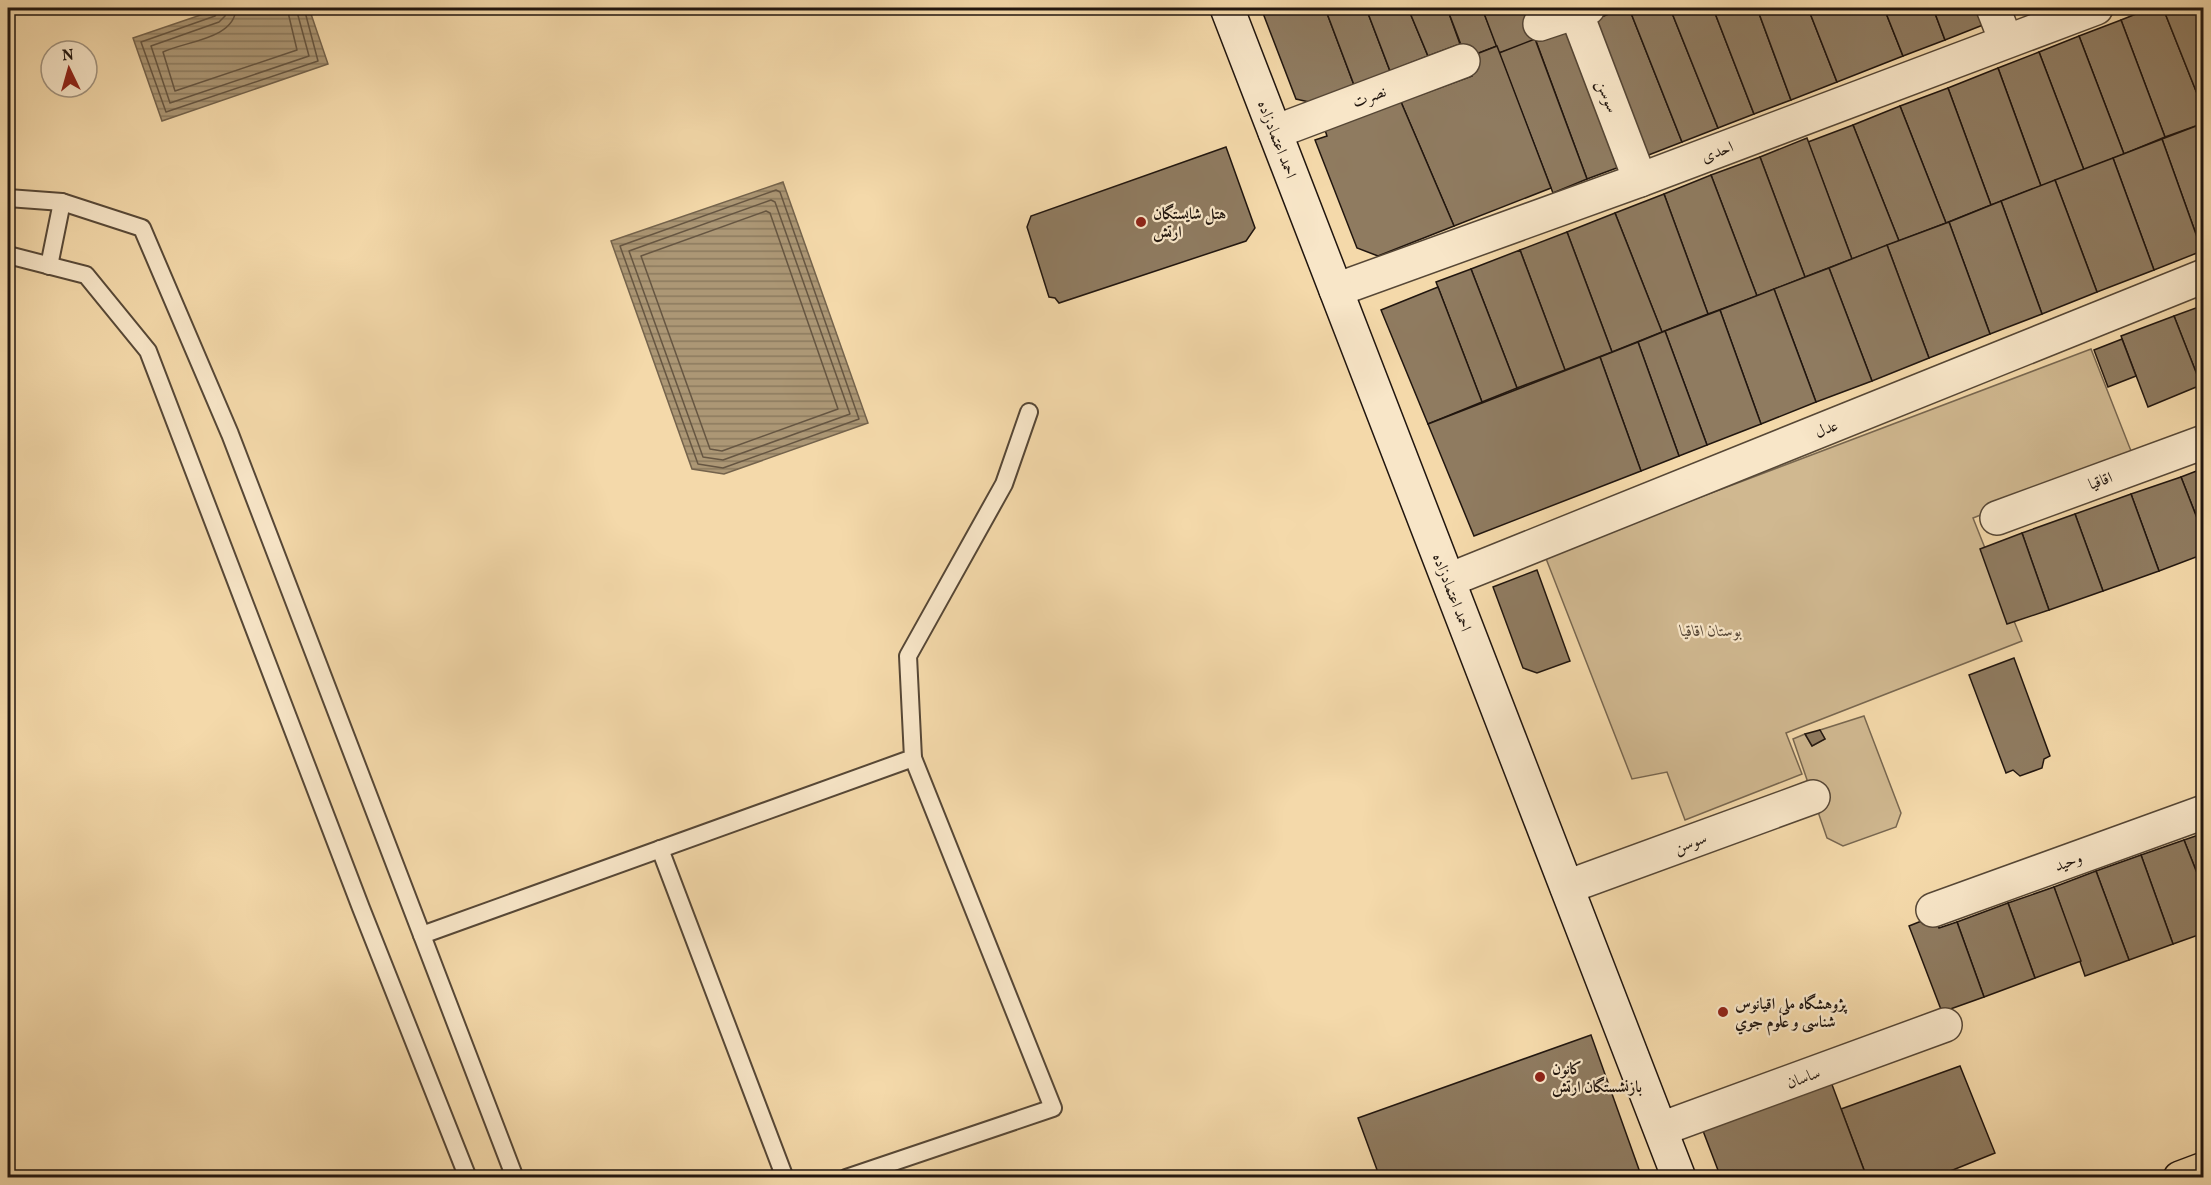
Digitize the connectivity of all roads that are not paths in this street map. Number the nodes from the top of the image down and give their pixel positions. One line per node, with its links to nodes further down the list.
1 (1227, 8): 8 (street, احمد اعتمادزاده)
2 (1993, 8): 6 (street)
3 (2096, 8): 6 (street, احدی)
4 (1582, 10): 5 (street); 9 (street, سوسن)
5 (1540, 24)
6 (2006, 41): 9 (street, احدی)
7 (1463, 61): 8 (street, نصرت)
8 (1275, 132): 15 (street, احمد اعتمادزاده)
9 (1640, 180): 15 (street, احدی)
10 (8, 198): 11 (lane)
11 (62, 202): 13 (lane); 26 (lane)
12 (8, 255): 13 (lane)
13 (49, 266): 30 (lane)
14 (2204, 276): 19 (street, عدل)
15 (1336, 290): 19 (street, احمد اعتمادزاده)
16 (1029, 412): 20 (lane)
17 (2204, 442): 18 (street, اقاقیا)
18 (1997, 519)
19 (1449, 580): 24 (street, احمد اعتمادزاده)
20 (914, 758): 23 (lane); 33 (lane)
21 (1813, 797): 24 (street, سوسن)
22 (2204, 812): 25 (street, وحید)
23 (660, 849): 26 (lane); 32 (lane)
24 (1567, 887): 28 (street, احمد اعتمادزاده)
25 (1933, 910)
26 (422, 935): 31 (lane)
27 (1945, 1025): 28 (street, ساسان)
28 (1661, 1129): 34 (street, احمد اعتمادزاده)
29 (2204, 1169): 35 (main road)
30 (468, 1178)
31 (515, 1178)
32 (785, 1178)
33 (846, 1178)
34 (1679, 1178)
35 (2180, 1178)

